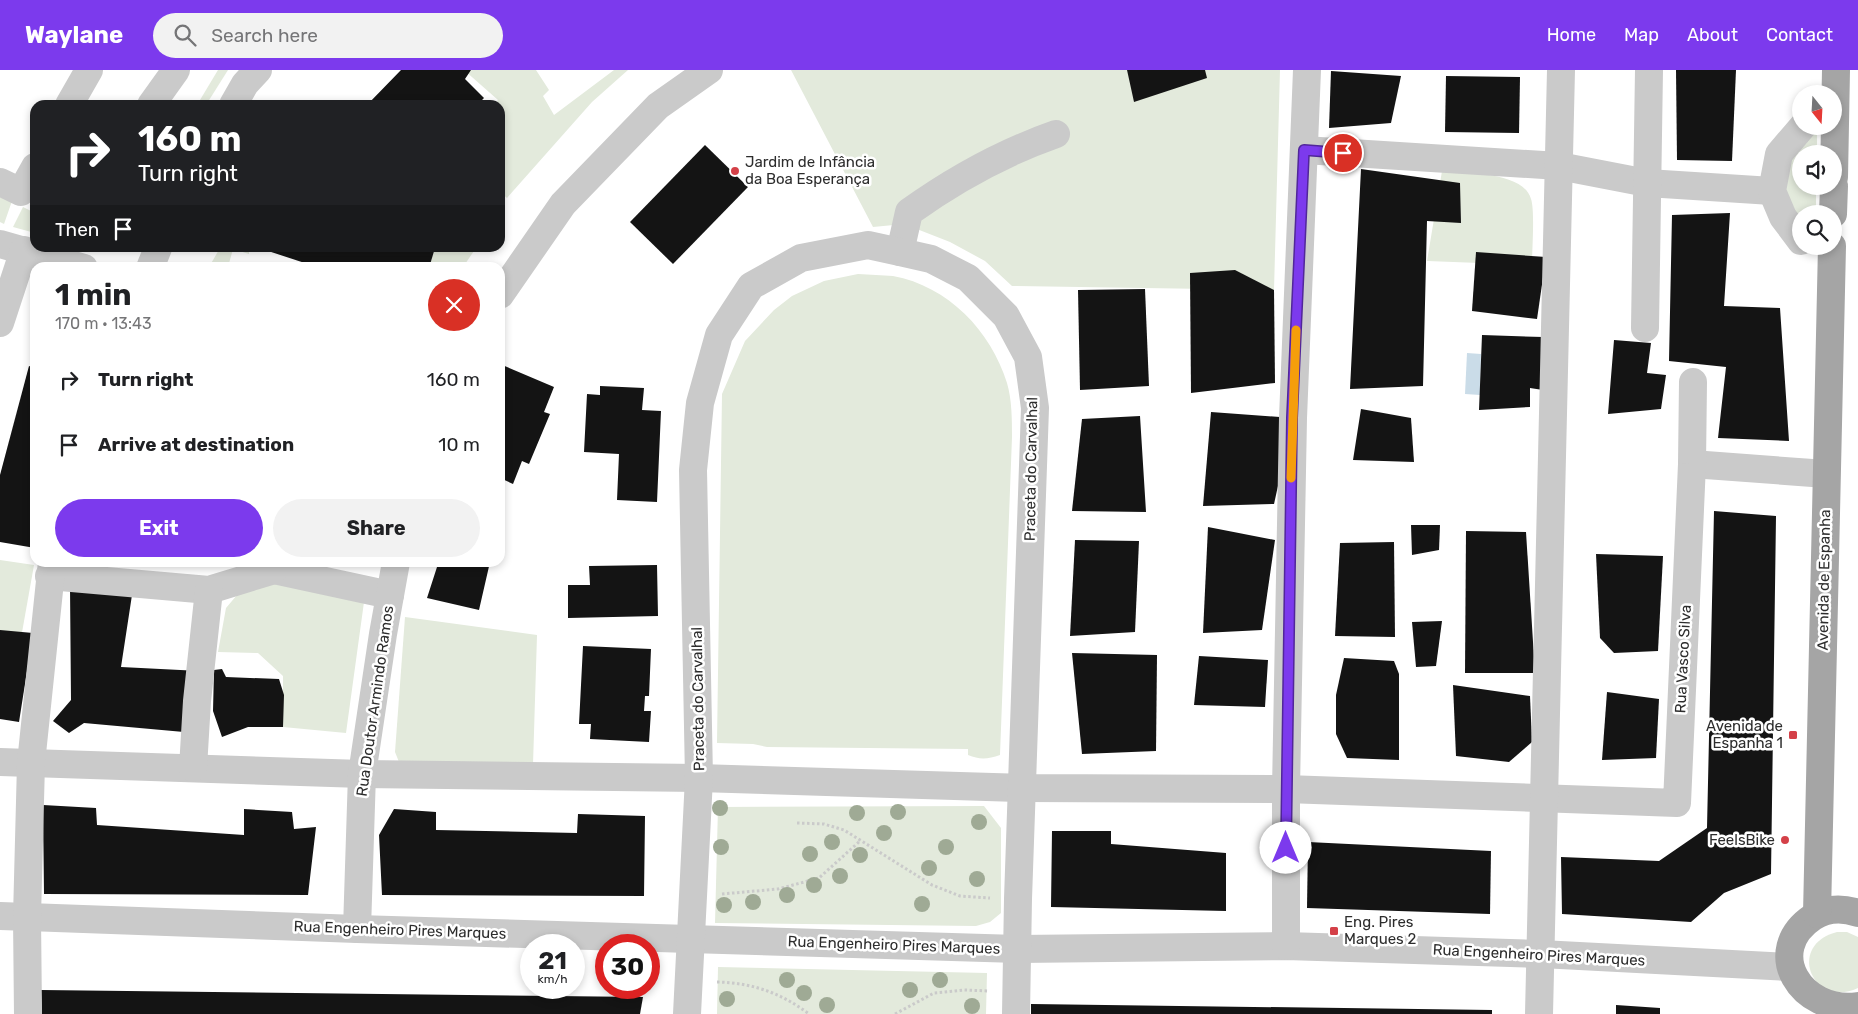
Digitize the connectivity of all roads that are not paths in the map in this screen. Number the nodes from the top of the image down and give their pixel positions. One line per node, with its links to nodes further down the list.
1 (89, 70): 10 (street)
2 (176, 70): 11 (street)
3 (258, 70): 12 (street)
4 (709, 70): 26 (street)
5 (1307, 70): 15 (street)
6 (1561, 70): 16 (street)
7 (1649, 70): 18 (street)
8 (1836, 70): 9 (main road)
9 (1835, 85)
10 (72, 100)
11 (155, 100)
12 (236, 100)
13 (1056, 134): 23 (street)
14 (1795, 135): 20 (street)
15 (1304, 150): 16 (street); 44 (street)
16 (1559, 166): 18 (street); 45 (street)
17 (30, 174): 19 (street)
18 (1647, 183): 20 (street); 28 (street)
19 (19, 191)
20 (1772, 191): 21 (street)
21 (1792, 229)
22 (12, 247): 25 (street); 27 (street)
23 (900, 252): 42 (street, Praceta do Carvalhal); 43 (street, Praceta do Carvalhal)
24 (1832, 255): 31 (main road, Avenida de Espanha)
25 (63, 262)
26 (505, 288)
27 (0, 323)
28 (1644, 328)
29 (1692, 382): 30 (street, Rua Vasco Silva)
30 (1692, 464): 31 (street); 45 (street, Rua Vasco Silva)
31 (1826, 474): 47 (main road, Avenida de Espanha)
32 (267, 567): 36 (street)
33 (274, 567): 37 (street)
34 (395, 567): 37 (street, Rua Doutor Armindo Ramos)
35 (51, 569): 36 (street); 39 (street)
36 (209, 590): 40 (street)
37 (390, 595): 41 (street, Rua Doutor Armindo Ramos)
38 (0, 762): 39 (street)
39 (31, 763): 40 (street); 48 (street)
40 (193, 768): 41 (street)
41 (362, 774): 42 (street); 49 (street, Rua Doutor Armindo Ramos)
42 (699, 778): 43 (street); 50 (street, Praceta do Carvalhal)
43 (1022, 788): 44 (street); 52 (street, Praceta do Carvalhal)
44 (1286, 789): 45 (street); 51 (street)
45 (1544, 796): 53 (street)
46 (1858, 913): 47 (main road)
47 (1817, 914): 54 (main road)
48 (13, 916): 49 (street, Rua Engenheiro Pires Marques); 57 (street)
49 (357, 929): 50 (street, Rua Engenheiro Pires Marques)
50 (692, 939): 52 (street, Rua Engenheiro Pires Marques); 59 (street, Praceta do Carvalhal)
51 (1286, 946): 52 (street, Rua Engenheiro Pires Marques); 53 (street, Rua Engenheiro Pires Marques)
52 (1018, 949): 55 (street, Praceta do Carvalhal)
53 (1541, 954): 54 (street, Rua Engenheiro Pires Marques); 60 (street)
54 (1789, 967): 58 (main road)
55 (1016, 1003)
56 (1858, 1006): 58 (main road)
57 (24, 1008)
58 (1815, 1009)
59 (687, 1014)
60 (1538, 1014)

